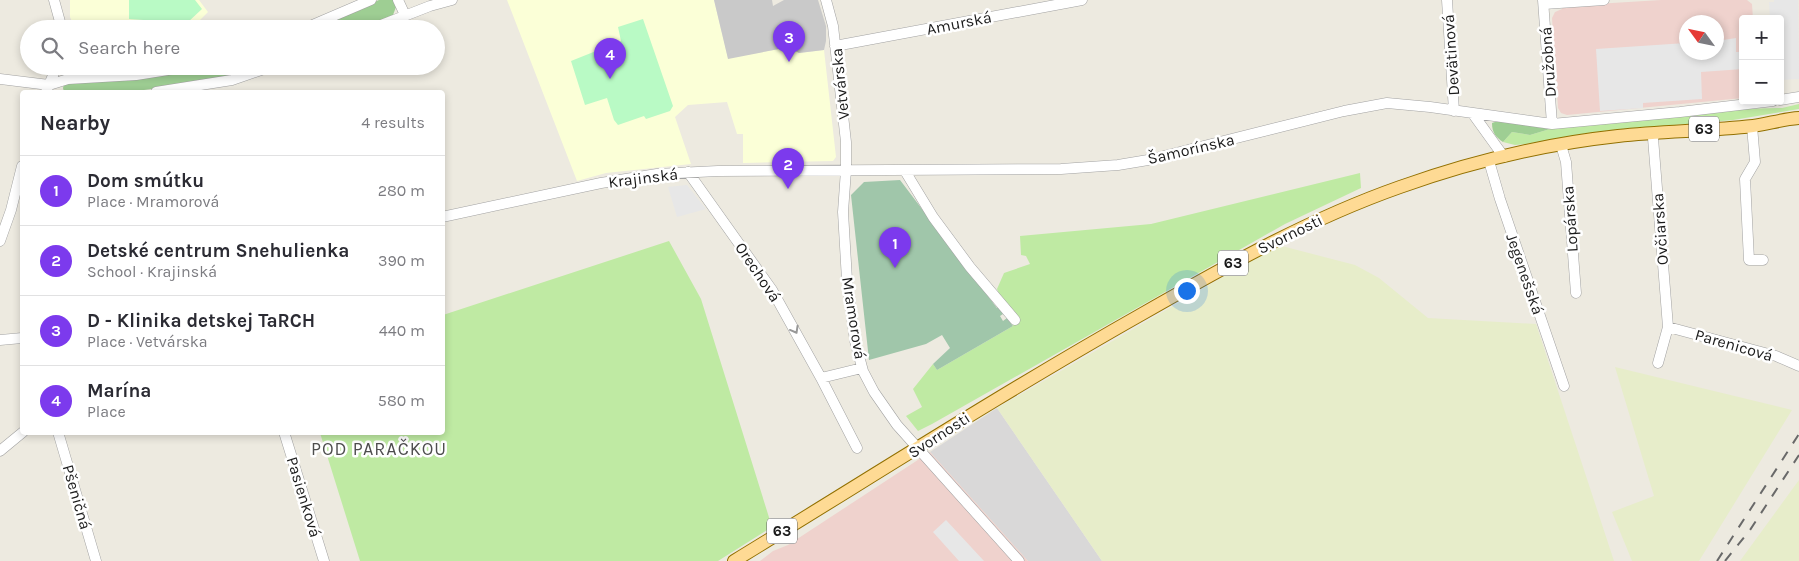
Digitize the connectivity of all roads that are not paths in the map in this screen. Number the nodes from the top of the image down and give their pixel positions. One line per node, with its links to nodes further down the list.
1 (54, 0): 11 (street)
2 (371, 0): 12 (street)
3 (398, 0): 10 (street)
4 (452, 0): 10 (street)
5 (826, 0): 14 (street, Vetvárska)
6 (1082, 0): 14 (street, Amurská)
7 (1447, 0): 24 (street, Devätinová)
8 (1604, 0): 9 (street)
9 (1543, 2): 27 (street, Družobná)
10 (405, 15): 13 (street)
11 (60, 20)
12 (324, 20)
13 (392, 20)
14 (835, 46): 33 (street, Vetvárska)
15 (53, 75): 19 (street)
16 (122, 75): 19 (street)
17 (239, 75): 20 (street)
18 (0, 79): 19 (street)
19 (47, 89)
20 (170, 90)
21 (1799, 97): 22 (street)
22 (1784, 99)
23 (1739, 105): 27 (street, Šamorínska)
24 (1454, 111): 25 (street, Šamorínska); 34 (street, Šamorínska)
25 (1473, 114): 27 (street, Šamorínska); 31 (street)
26 (1799, 118): 28 (main road, Svornosti / 63)
27 (1552, 124)
28 (1752, 126): 29 (main road, Svornosti / 63); 39 (street)
29 (1656, 132): 30 (main road, Svornosti / 63); 42 (street, Ovčiarska)
30 (1561, 145): 31 (main road, Svornosti / 63); 40 (street, Lopárska)
31 (1504, 157): 32 (main road, Svornosti / 63)
32 (1489, 161): 49 (street, Jegenešská); 54 (main road, Svornosti / 63)
33 (846, 170): 34 (street, Šamorínska); 35 (street, Krajinská); 47 (street, Mramorová)
34 (905, 170): 41 (street)
35 (688, 172): 37 (street, Krajinská); 48 (street, Orechová, one-way to 48)
36 (20, 174): 38 (street)
37 (445, 216)
38 (0, 241)
39 (1763, 260)
40 (1576, 293)
41 (1014, 320)
42 (1668, 327): 45 (street); 46 (street, Parenicová)
43 (20, 338): 44 (street)
44 (0, 340)
45 (1658, 363)
46 (1799, 366)
47 (862, 368): 48 (street); 54 (street, Mramorová)
48 (821, 378): 53 (street, Orechová)
49 (1564, 386)
50 (20, 434): 55 (street)
51 (59, 435): 56 (street, Pšeničná)
52 (285, 435): 57 (street, Pasienková)
53 (857, 448)
54 (918, 448): 58 (main road, Svornosti / 63); 59 (street, Mramorová)
55 (0, 450)
56 (96, 561)
57 (324, 561)
58 (734, 561)
59 (1019, 561)

